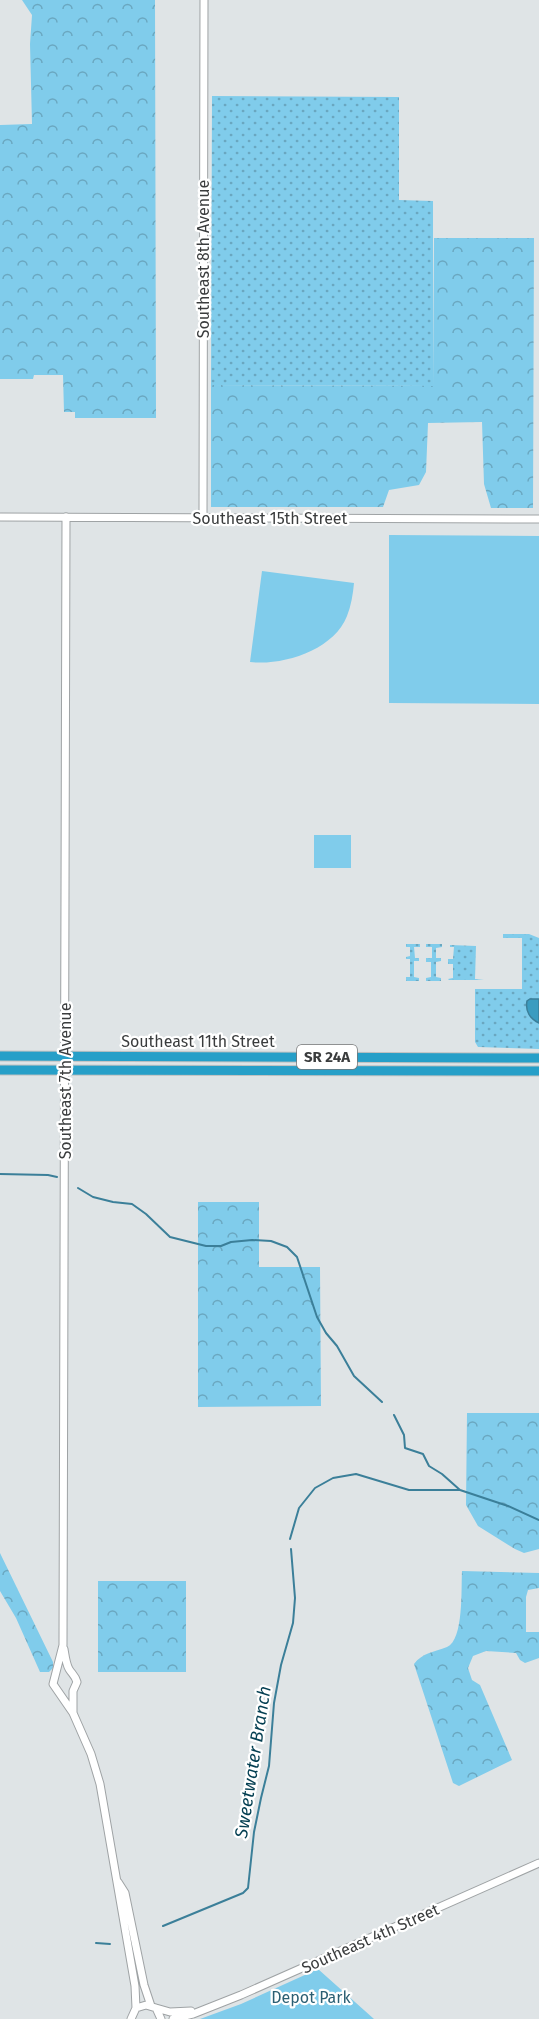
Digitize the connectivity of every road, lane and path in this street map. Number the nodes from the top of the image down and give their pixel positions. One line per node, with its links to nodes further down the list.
1 (204, 0): 4 (street, Southeast 8th Avenue)
2 (0, 517): 3 (street, Southeast 15th Street)
3 (66, 517): 4 (street, Southeast 15th Street); 7 (street, Southeast 7th Avenue)
4 (203, 518): 5 (street, Southeast 15th Street)
5 (539, 519)
6 (0, 1056): 7 (highway, Southeast 11th Street / SR 24A)
7 (66, 1056): 8 (highway, Southeast 11th Street / SR 24A); 11 (street, Southeast 7th Avenue)
8 (471, 1057): 9 (highway, Southeast 11th Street / SR 24A); 12 (highway)
9 (539, 1058)
10 (0, 1070): 11 (highway, Southeast 11th Street / SR 24A)
11 (66, 1070): 12 (highway, Southeast 11th Street / SR 24A); 14 (street, Southeast 7th Avenue)
12 (471, 1070): 13 (highway, Southeast 11th Street / SR 24A)
13 (539, 1071)
14 (63, 1645): 15 (street, Southeast 7th Avenue); 16 (street, Southeast 7th Avenue)
15 (70, 1671): 16 (street); 17 (street)
16 (57, 1673): 18 (street)
17 (73, 1691): 18 (street); 19 (street)
18 (59, 1692): 19 (street)
19 (73, 1713): 21 (street)
20 (539, 1863): 24 (street, Southeast 4th Street)
21 (117, 1880): 22 (street); 23 (street)
22 (153, 2007): 23 (street, Southeast 4th Street); 24 (street, Southeast 4th Street); 26 (street)
23 (136, 2008): 25 (street)
24 (200, 2011): 27 (street, Southeast 4th Street)
25 (131, 2019)
26 (161, 2019)
27 (173, 2019)

